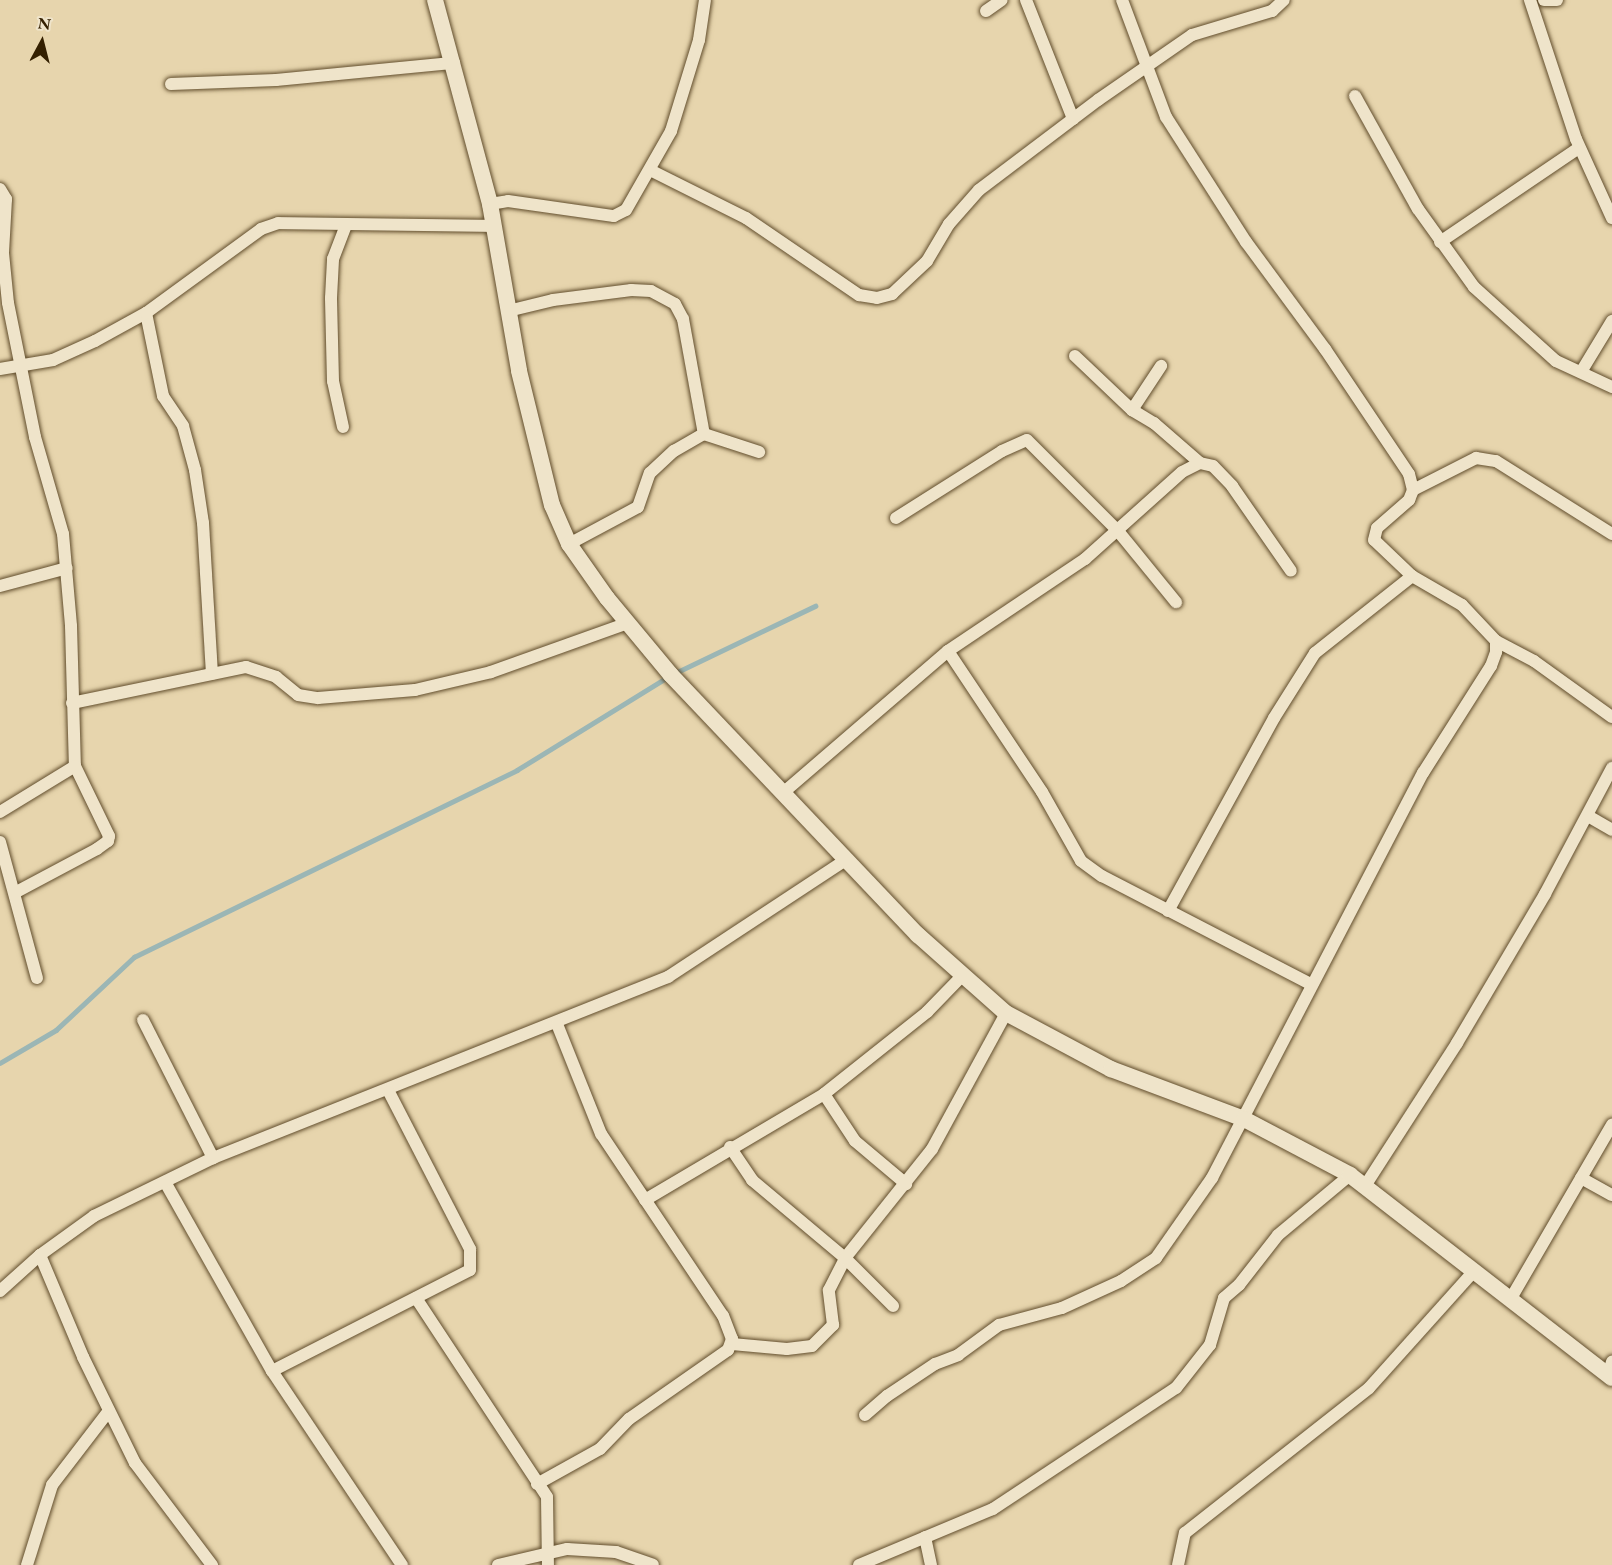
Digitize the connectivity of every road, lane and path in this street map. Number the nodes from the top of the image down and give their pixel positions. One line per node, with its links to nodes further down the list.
1 (435, 0): 11 (main road)
2 (705, 0): 17 (street)
3 (1002, 0): 10 (street)
4 (1026, 0): 15 (street)
5 (1122, 0): 12 (street)
6 (1284, 0): 12 (street)
7 (1530, 0): 16 (street)
8 (1544, 0): 9 (street)
9 (1557, 0)
10 (986, 11)
11 (454, 63): 13 (street); 19 (main road)
12 (1145, 65): 15 (street); 38 (street)
13 (171, 84)
14 (1355, 96): 23 (street)
15 (1073, 119): 17 (street)
16 (1579, 148): 20 (street); 23 (street)
17 (650, 170): 19 (street)
18 (0, 189): 28 (street)
19 (490, 204): 22 (main road)
20 (1612, 218)
21 (346, 225): 22 (street); 25 (street); 34 (street)
22 (494, 226): 24 (main road)
23 (1440, 242): 31 (street)
24 (508, 311): 35 (street); 42 (main road)
25 (146, 313): 28 (street); 51 (street)
26 (1612, 321): 31 (street)
27 (1075, 356): 33 (street)
28 (21, 366): 30 (street); 43 (street)
29 (1161, 366): 33 (street)
30 (0, 369)
31 (1581, 372): 32 (street)
32 (1612, 387)
33 (1132, 410): 37 (street)
34 (343, 427)
35 (704, 434): 36 (street); 42 (street)
36 (759, 452)
37 (1200, 463): 40 (street); 44 (street)
38 (1413, 490): 41 (street); 45 (street)
39 (896, 518): 40 (street)
40 (1118, 531): 47 (street); 50 (street)
41 (1612, 534)
42 (569, 544): 48 (main road)
43 (67, 568): 46 (street); 52 (street)
44 (1291, 571)
45 (1412, 576): 49 (street); 63 (street)
46 (0, 586)
47 (1176, 602)
48 (628, 623): 51 (street); 56 (main road)
49 (1496, 641): 53 (street); 66 (street)
50 (948, 651): 56 (street); 63 (street)
51 (212, 674): 52 (street)
52 (72, 703): 54 (street)
53 (1612, 717)
54 (75, 766): 57 (street); 62 (street)
55 (1612, 768): 58 (street)
56 (784, 792): 61 (main road)
57 (0, 812)
58 (1588, 816): 59 (street); 80 (street)
59 (1612, 830)
60 (0, 842): 62 (street)
61 (847, 859): 64 (main road); 69 (street)
62 (16, 892): 65 (street)
63 (1168, 910): 66 (street)
64 (962, 976): 67 (main road); 71 (street)
65 (37, 978)
66 (1310, 984): 72 (street)
67 (1006, 1013): 72 (main road); 79 (street)
68 (142, 1020): 75 (street)
69 (556, 1024): 70 (street); 82 (street)
70 (388, 1090): 75 (street); 87 (street)
71 (824, 1094): 74 (street); 79 (street)
72 (1244, 1119): 76 (main road); 94 (street)
73 (1612, 1125): 77 (street)
74 (730, 1147): 82 (street); 84 (street)
75 (213, 1158): 78 (street)
76 (1350, 1175): 80 (main road); 96 (street)
77 (1581, 1178): 81 (street); 88 (street)
78 (165, 1182): 83 (street); 91 (street)
79 (906, 1184): 84 (street)
80 (1365, 1186): 85 (main road)
81 (1612, 1195)
82 (645, 1200): 90 (street)
83 (40, 1255): 86 (street); 93 (street)
84 (845, 1258): 89 (street); 90 (street)
85 (1473, 1272): 88 (main road); 105 (street)
86 (2, 1283)
87 (416, 1298): 91 (street); 95 (street)
88 (1510, 1300): 92 (main road)
89 (893, 1306)
90 (732, 1344): 95 (street)
91 (272, 1371): 100 (street)
92 (1611, 1372)
93 (108, 1412): 98 (street); 99 (street)
94 (865, 1415)
95 (537, 1484): 97 (street)
96 (925, 1537): 103 (street); 104 (street)
97 (548, 1559): 101 (street); 102 (street)
98 (210, 1564)
99 (27, 1565)
100 (402, 1565)
101 (498, 1565)
102 (653, 1565)
103 (859, 1565)
104 (931, 1565)
105 (1179, 1565)

